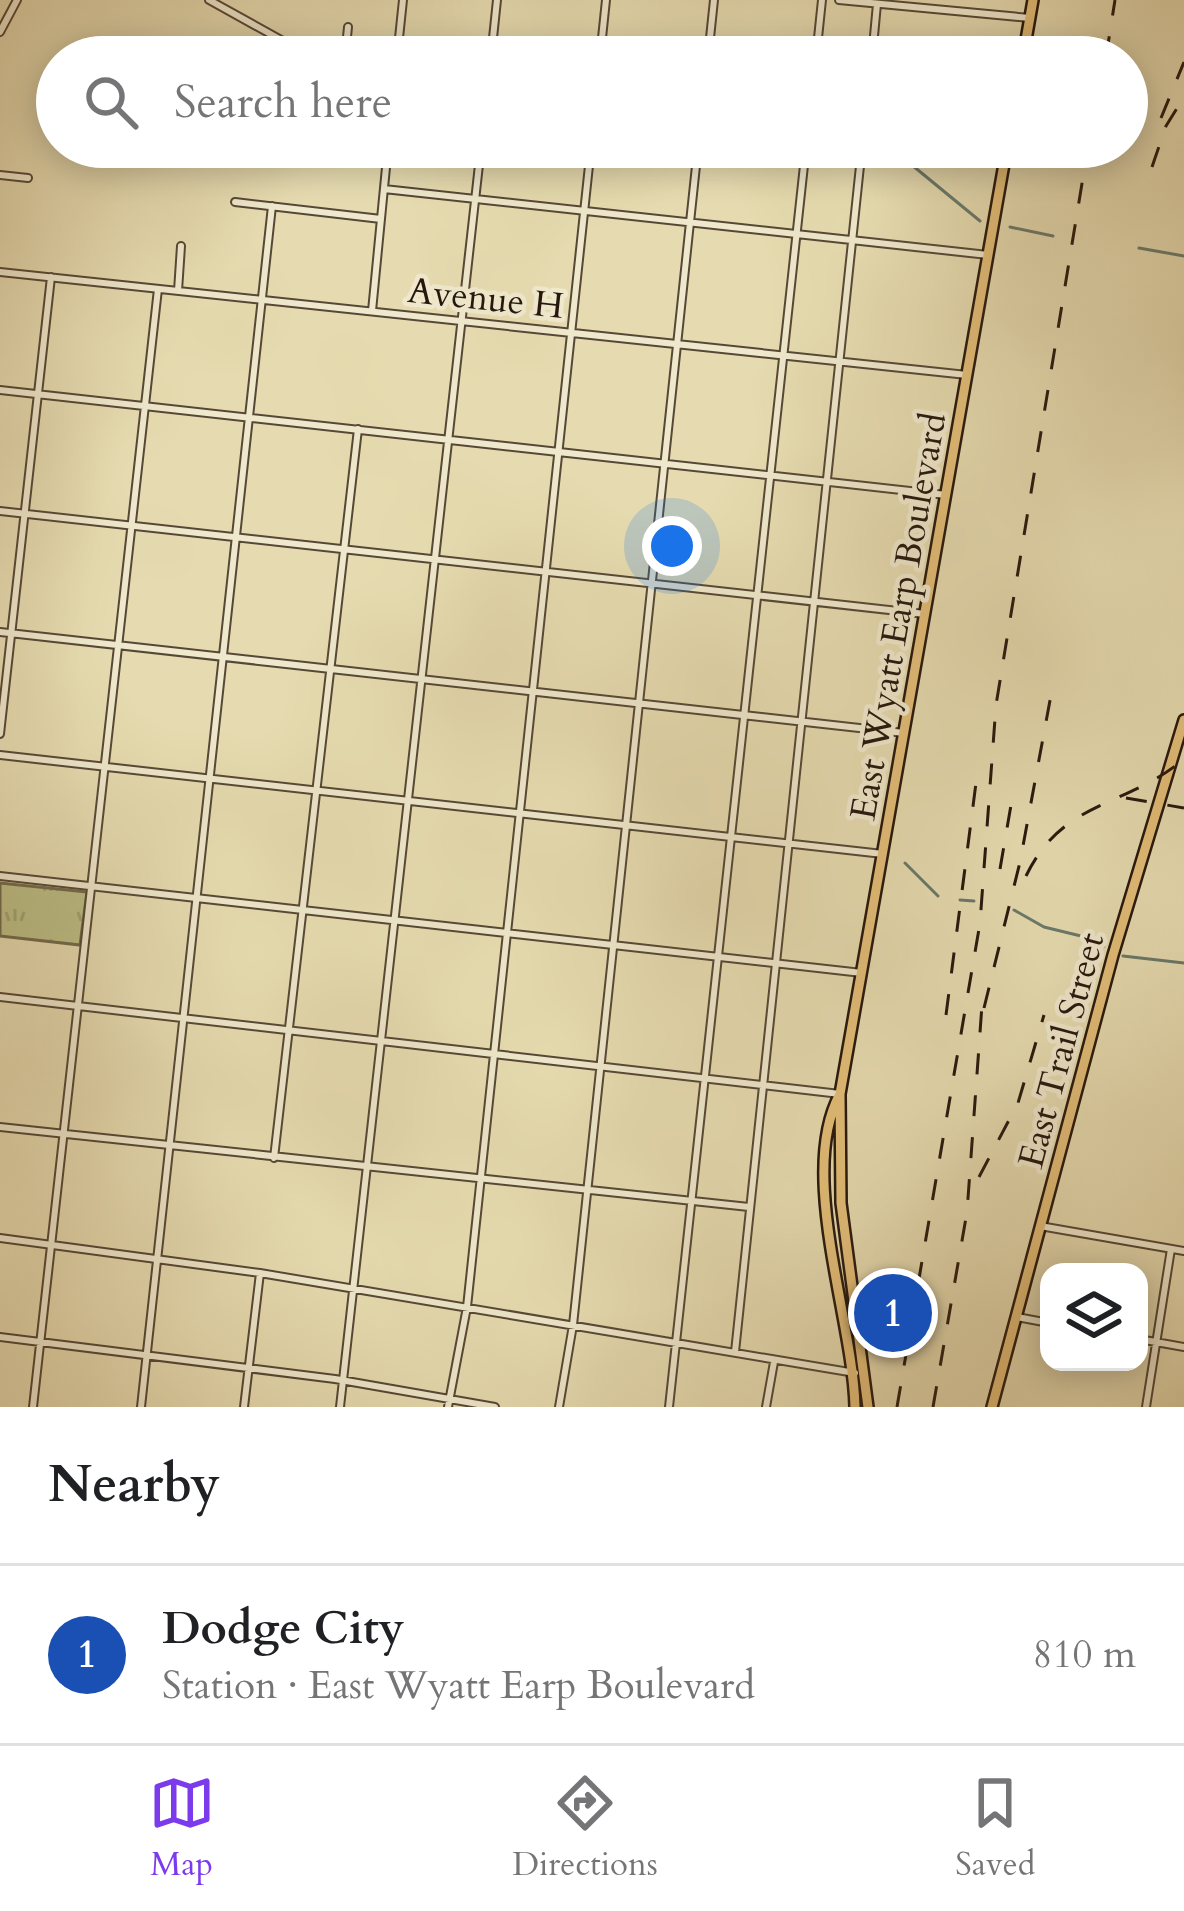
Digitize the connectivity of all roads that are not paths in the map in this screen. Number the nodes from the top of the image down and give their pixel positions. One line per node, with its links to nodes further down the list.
1 (17, 0): 13 (street)
2 (208, 0): 14 (street)
3 (403, 0): 16 (street)
4 (497, 0): 17 (street)
5 (606, 0): 18 (street)
6 (714, 0): 19 (street)
7 (822, 0): 20 (street)
8 (838, 0): 10 (street)
9 (1033, 0): 11 (main road)
10 (877, 2): 11 (street); 21 (street)
11 (1030, 18): 22 (main road)
12 (348, 27): 15 (street)
13 (0, 32)
14 (269, 36)
15 (347, 36)
16 (399, 36)
17 (493, 36)
18 (602, 36)
19 (710, 36)
20 (818, 36)
21 (874, 36)
22 (1027, 36)
23 (386, 168): 32 (street)
24 (480, 168): 33 (street)
25 (589, 168): 36 (street)
26 (696, 168): 38 (street)
27 (804, 168): 39 (street)
28 (860, 168): 40 (street)
29 (1003, 168): 42 (main road, East Wyatt Earp Boulevard)
30 (0, 175): 31 (street)
31 (28, 178)
32 (384, 189): 33 (street); 37 (street)
33 (476, 199): 36 (street); 49 (street)
34 (235, 202): 35 (street)
35 (272, 206): 37 (street); 47 (street)
36 (584, 211): 38 (street); 50 (street)
37 (381, 219): 48 (street)
38 (690, 223): 39 (street); 51 (street)
39 (797, 234): 40 (street); 52 (street)
40 (853, 240): 42 (street); 53 (street)
41 (181, 246): 46 (street)
42 (988, 255): 54 (main road, East Wyatt Earp Boulevard)
43 (0, 272): 44 (street, Avenue H)
44 (50, 277): 45 (street, Avenue H); 56 (street)
45 (158, 289): 46 (street, Avenue H); 57 (street)
46 (178, 291): 47 (street, Avenue H)
47 (262, 300): 48 (street, Avenue H); 58 (street)
48 (372, 311): 49 (street, Avenue H)
49 (463, 321): 50 (street, Avenue H); 60 (street)
50 (571, 333): 51 (street, Avenue H); 61 (street)
51 (677, 344): 52 (street, Avenue H); 62 (street)
52 (784, 356): 53 (street, Avenue H); 63 (street)
53 (839, 362): 54 (street, Avenue H); 64 (street)
54 (967, 376): 65 (main road, East Wyatt Earp Boulevard)
55 (0, 390): 56 (street)
56 (38, 394): 57 (street); 67 (street)
57 (145, 406): 58 (street); 68 (street)
58 (249, 418): 59 (street); 69 (street)
59 (358, 430): 60 (street); 70 (street)
60 (450, 440): 61 (street); 71 (street)
61 (558, 452): 62 (street); 72 (street)
62 (664, 464): 63 (street); 73 (street)
63 (770, 477): 64 (street); 74 (street)
64 (826, 484): 65 (street); 75 (street)
65 (946, 494): 76 (main road, East Wyatt Earp Boulevard)
66 (0, 512): 67 (street)
67 (24, 514): 68 (street); 78 (street)
68 (132, 526): 69 (street); 79 (street)
69 (236, 538): 70 (street); 80 (street)
70 (344, 550): 71 (street); 81 (street)
71 (437, 560): 72 (street); 82 (street)
72 (545, 572): 73 (street); 83 (street)
73 (652, 584): 74 (street); 84 (street)
74 (759, 597): 75 (street); 85 (street)
75 (814, 603): 76 (street); 87 (street)
76 (925, 614): 88 (main road, East Wyatt Earp Boulevard)
77 (0, 632): 78 (street)
78 (11, 634): 79 (street); 89 (street)
79 (118, 646): 80 (street); 91 (street)
80 (223, 657): 81 (street); 92 (street)
81 (330, 669): 82 (street); 93 (street)
82 (424, 680): 83 (street); 94 (street)
83 (533, 692): 84 (street); 95 (street)
84 (639, 704): 85 (street); 96 (street)
85 (745, 718): 87 (street); 97 (street)
86 (1184, 720): 129 (main road, East Trail Street)
87 (802, 724): 88 (street); 98 (street)
88 (904, 733): 99 (main road, East Wyatt Earp Boulevard)
89 (0, 734)
90 (0, 754): 91 (street)
91 (105, 766): 92 (street); 101 (street)
92 (210, 778): 93 (street); 102 (street)
93 (316, 790): 94 (street); 103 (street)
94 (410, 801): 95 (street); 104 (street)
95 (520, 813): 96 (street); 105 (street)
96 (626, 825): 97 (street); 106 (street)
97 (733, 837): 98 (street); 107 (street)
98 (788, 843): 99 (street); 108 (street)
99 (883, 854): 109 (main road, East Wyatt Earp Boulevard)
100 (0, 876): 101 (street)
101 (92, 886): 102 (street); 111 (street)
102 (197, 898): 103 (street); 112 (street)
103 (302, 910): 104 (street); 113 (street)
104 (398, 920): 105 (street); 114 (street)
105 (507, 933): 106 (street); 115 (street)
106 (613, 945): 107 (street); 116 (street)
107 (720, 957): 108 (street); 117 (street)
108 (776, 963): 109 (street); 118 (street)
109 (862, 973): 119 (main road, East Wyatt Earp Boulevard)
110 (0, 998): 111 (street)
111 (78, 1006): 112 (street); 121 (street)
112 (184, 1018): 113 (street); 122 (street)
113 (288, 1030): 114 (street); 123 (street)
114 (384, 1042): 115 (street); 124 (street)
115 (494, 1054): 116 (street); 125 (street)
116 (600, 1066): 117 (street); 126 (street)
117 (707, 1078): 118 (street); 127 (street)
118 (762, 1085): 119 (street); 128 (street)
119 (840, 1094): 151 (main road, East Wyatt Earp Boulevard); 152 (main road, East Wyatt Earp Boulevard)
120 (0, 1127): 121 (street)
121 (64, 1134): 122 (street); 131 (street)
122 (170, 1147): 123 (street); 134 (street)
123 (274, 1158): 124 (street)
124 (370, 1169): 125 (street); 136 (street)
125 (481, 1181): 126 (street); 137 (street)
126 (587, 1193): 127 (street); 140 (street)
127 (694, 1200): 128 (street); 144 (street)
128 (749, 1207): 147 (street)
129 (1040, 1226): 132 (street); 138 (main road, East Trail Street)
130 (0, 1238): 131 (street)
131 (52, 1244): 134 (street); 142 (street)
132 (1171, 1249): 133 (street); 145 (street)
133 (1184, 1251)
134 (158, 1259): 135 (street); 148 (street)
135 (260, 1273): 136 (street); 150 (street)
136 (357, 1288): 137 (street); 153 (street)
137 (467, 1307): 140 (street); 155 (street)
138 (1015, 1317): 139 (street); 154 (main road, East Trail Street)
139 (1040, 1321)
140 (573, 1325): 144 (street); 161 (street)
141 (0, 1336): 142 (street)
142 (40, 1341): 148 (street); 156 (street)
143 (1148, 1342): 145 (street)
144 (679, 1343): 147 (street); 162 (street)
145 (1157, 1343): 146 (street); 166 (street)
146 (1184, 1347)
147 (735, 1352): 149 (street)
148 (148, 1354): 150 (street); 157 (street)
149 (774, 1362): 151 (street); 163 (street)
150 (248, 1367): 153 (street); 158 (street)
151 (853, 1373): 152 (street); 164 (main road, East Wyatt Earp Boulevard)
152 (866, 1373): 165 (main road, East Wyatt Earp Boulevard)
153 (344, 1381): 155 (street); 159 (street)
154 (993, 1402)
155 (449, 1403): 160 (street)
156 (33, 1407)
157 (141, 1407)
158 (244, 1407)
159 (340, 1407)
160 (494, 1407)
161 (559, 1407)
162 (669, 1407)
163 (766, 1407)
164 (855, 1407)
165 (868, 1407)
166 (1146, 1407)

